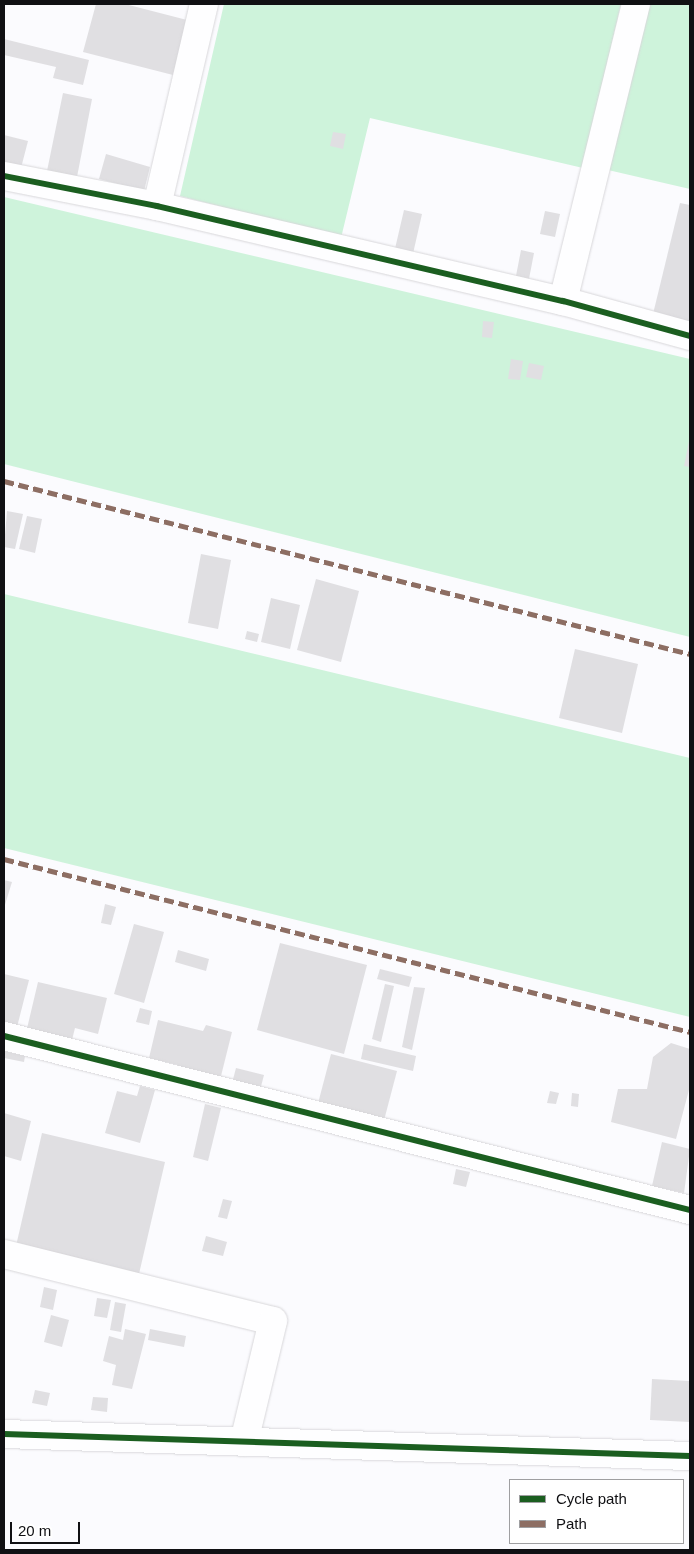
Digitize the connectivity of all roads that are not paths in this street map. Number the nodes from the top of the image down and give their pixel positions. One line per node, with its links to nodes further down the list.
1 (204, 4): 4 (street)
2 (636, 4): 5 (street)
3 (4, 176): 4 (street)
4 (157, 206): 5 (street)
5 (563, 301): 6 (street)
6 (690, 336)
7 (4, 1036): 8 (street)
8 (690, 1210)
9 (4, 1254): 11 (street)
10 (4, 1434): 11 (street)
11 (244, 1442): 12 (street)
12 (690, 1456)

